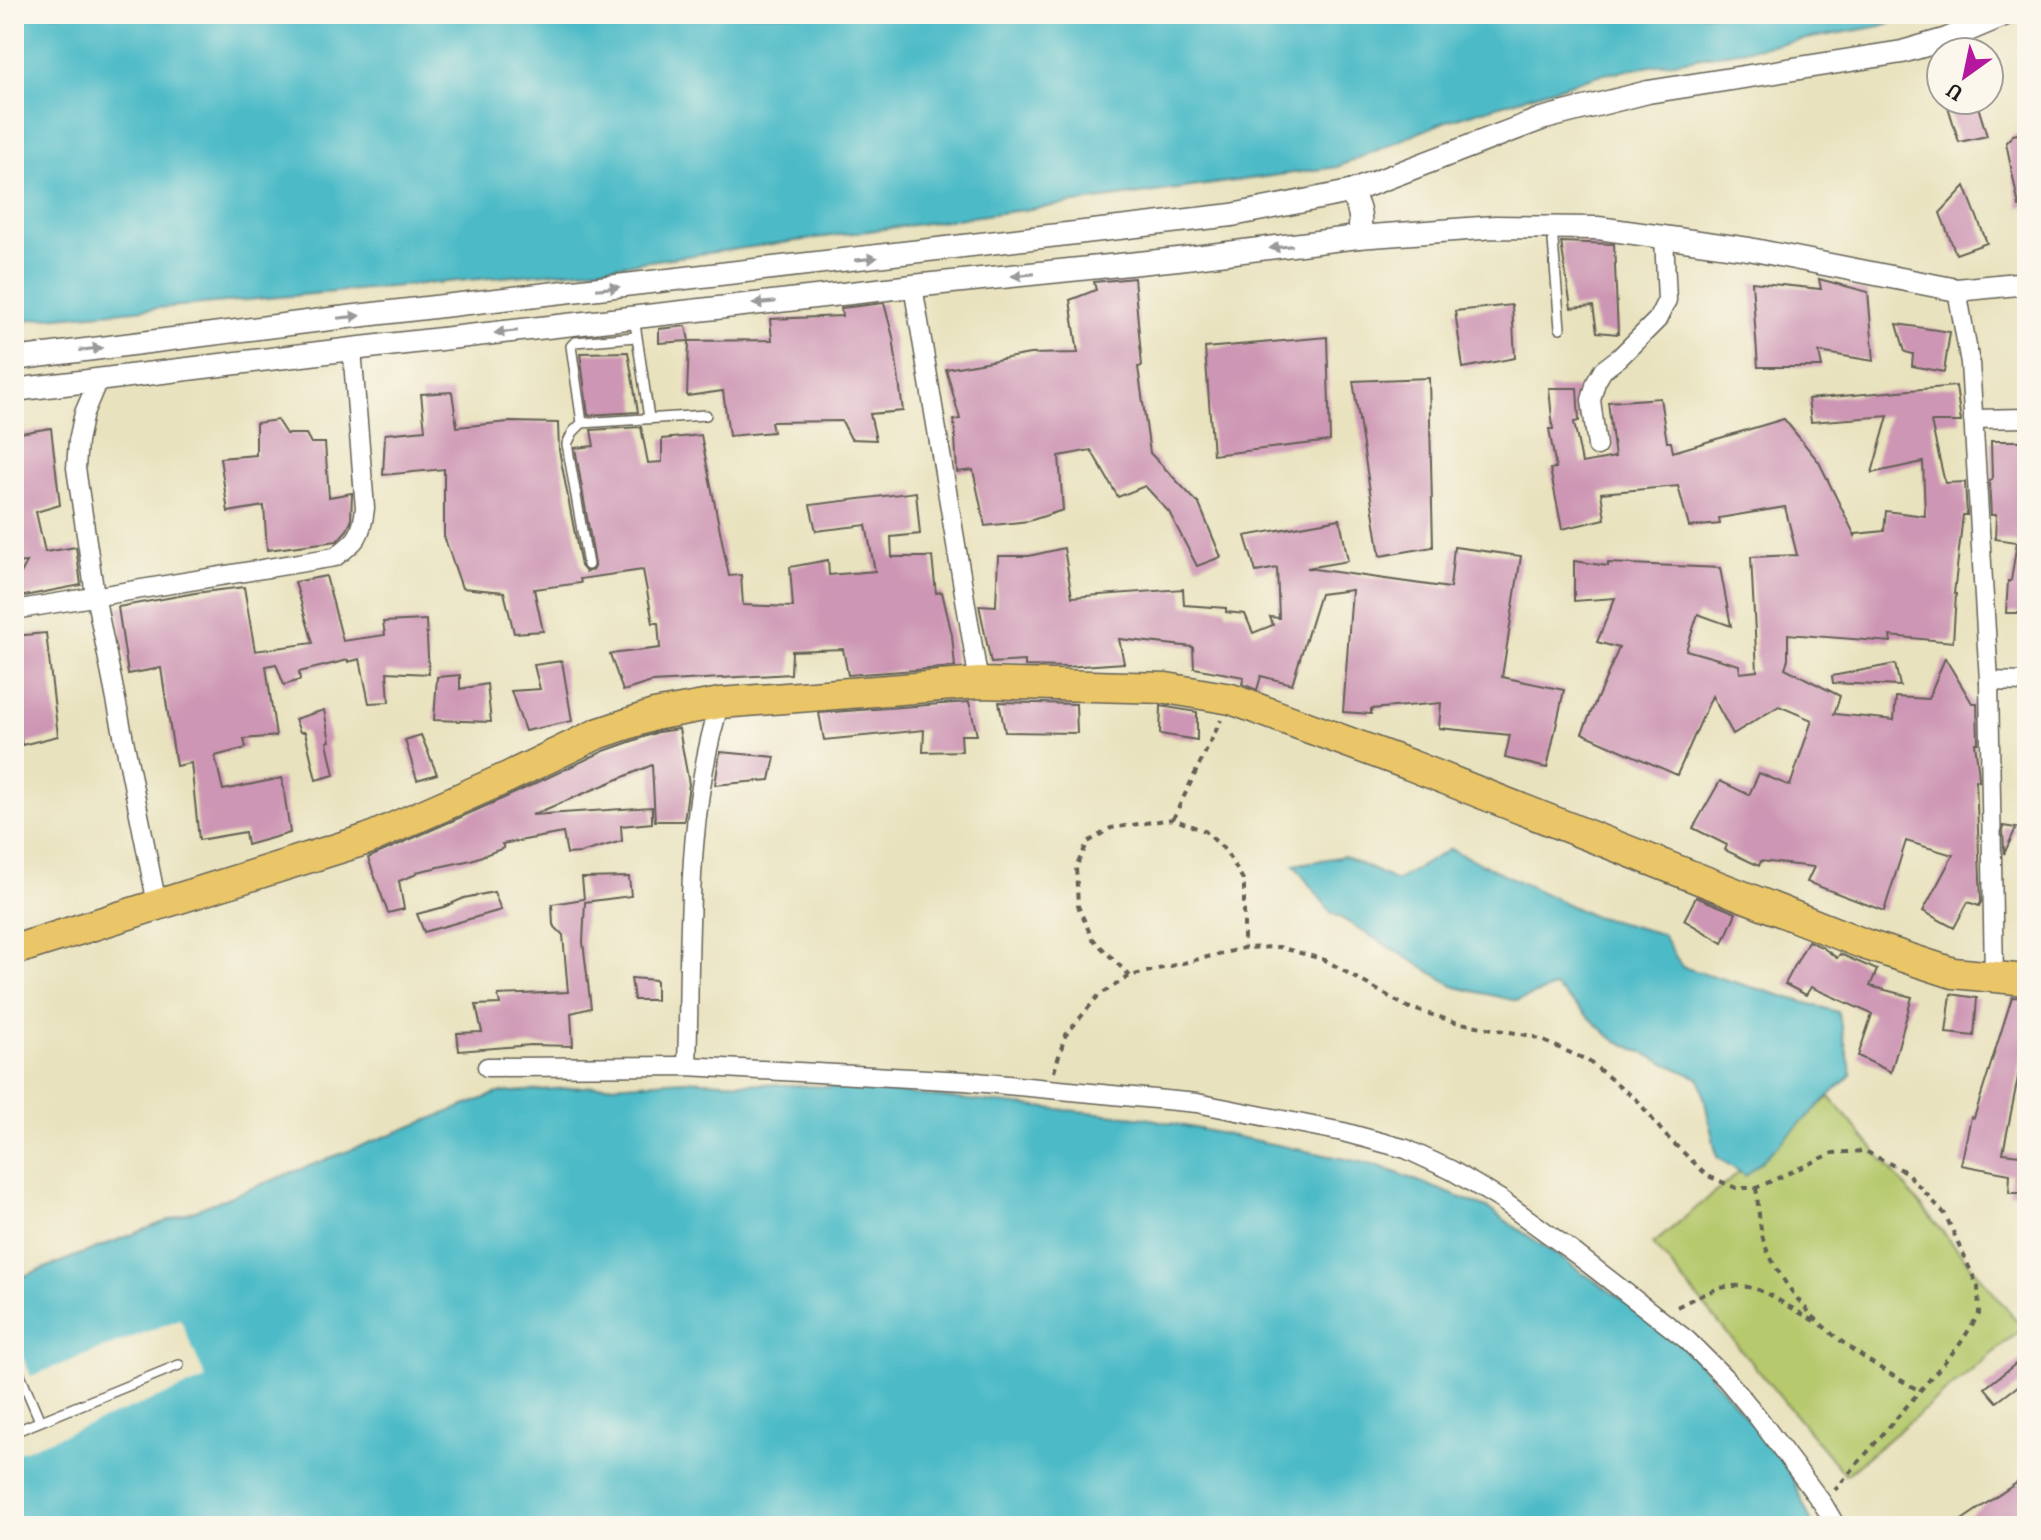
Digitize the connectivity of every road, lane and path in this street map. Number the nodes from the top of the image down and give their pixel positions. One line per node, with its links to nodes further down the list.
1 (2006, 14): 2 (street)
2 (1350, 192): 4 (street); 7 (street, one-way to 2)
3 (1552, 228): 4 (street); 5 (street); 11 (lane)
4 (1358, 237): 8 (street, one-way to 8)
5 (1664, 237): 9 (street); 22 (street)
6 (2027, 283): 9 (street)
7 (640, 285): 10 (street); 14 (street, one-way to 7)
8 (913, 286): 10 (street, one-way to 10); 28 (street)
9 (1957, 290): 20 (street)
10 (639, 323): 12 (street); 18 (lane)
11 (1560, 328)
12 (579, 333): 13 (street, one-way to 13); 21 (lane)
13 (352, 349): 15 (street); 24 (street)
14 (14, 359)
15 (98, 380): 16 (street); 24 (street)
16 (14, 390)
17 (706, 415): 18 (lane)
18 (649, 418): 21 (lane)
19 (2027, 418): 20 (street)
20 (1973, 419): 26 (street)
21 (582, 423): 23 (lane)
22 (1597, 446)
23 (588, 565)
24 (95, 595): 25 (street); 32 (street)
25 (14, 610)
26 (1989, 681): 27 (street); 36 (street)
27 (2027, 682)
28 (979, 683): 29 (highway); 30 (highway)
29 (1231, 699): 31 (path); 36 (highway)
30 (720, 703): 32 (highway); 38 (street)
31 (1173, 819): 33 (path); 35 (path)
32 (157, 904): 34 (highway)
33 (1244, 948): 35 (path); 41 (path)
34 (14, 950)
35 (1130, 976): 40 (path)
36 (1994, 979): 37 (highway)
37 (2027, 980)
38 (687, 1066): 39 (street); 40 (street)
39 (487, 1067)
40 (1048, 1089): 42 (street)
41 (1756, 1188): 43 (path); 46 (path)
42 (1658, 1318): 43 (path); 49 (street)
43 (1816, 1322): 46 (path)
44 (14, 1360): 47 (lane)
45 (179, 1365): 47 (lane)
46 (1920, 1391): 49 (path)
47 (40, 1421): 48 (lane)
48 (14, 1432)
49 (1823, 1504): 50 (street)
50 (1836, 1526)

